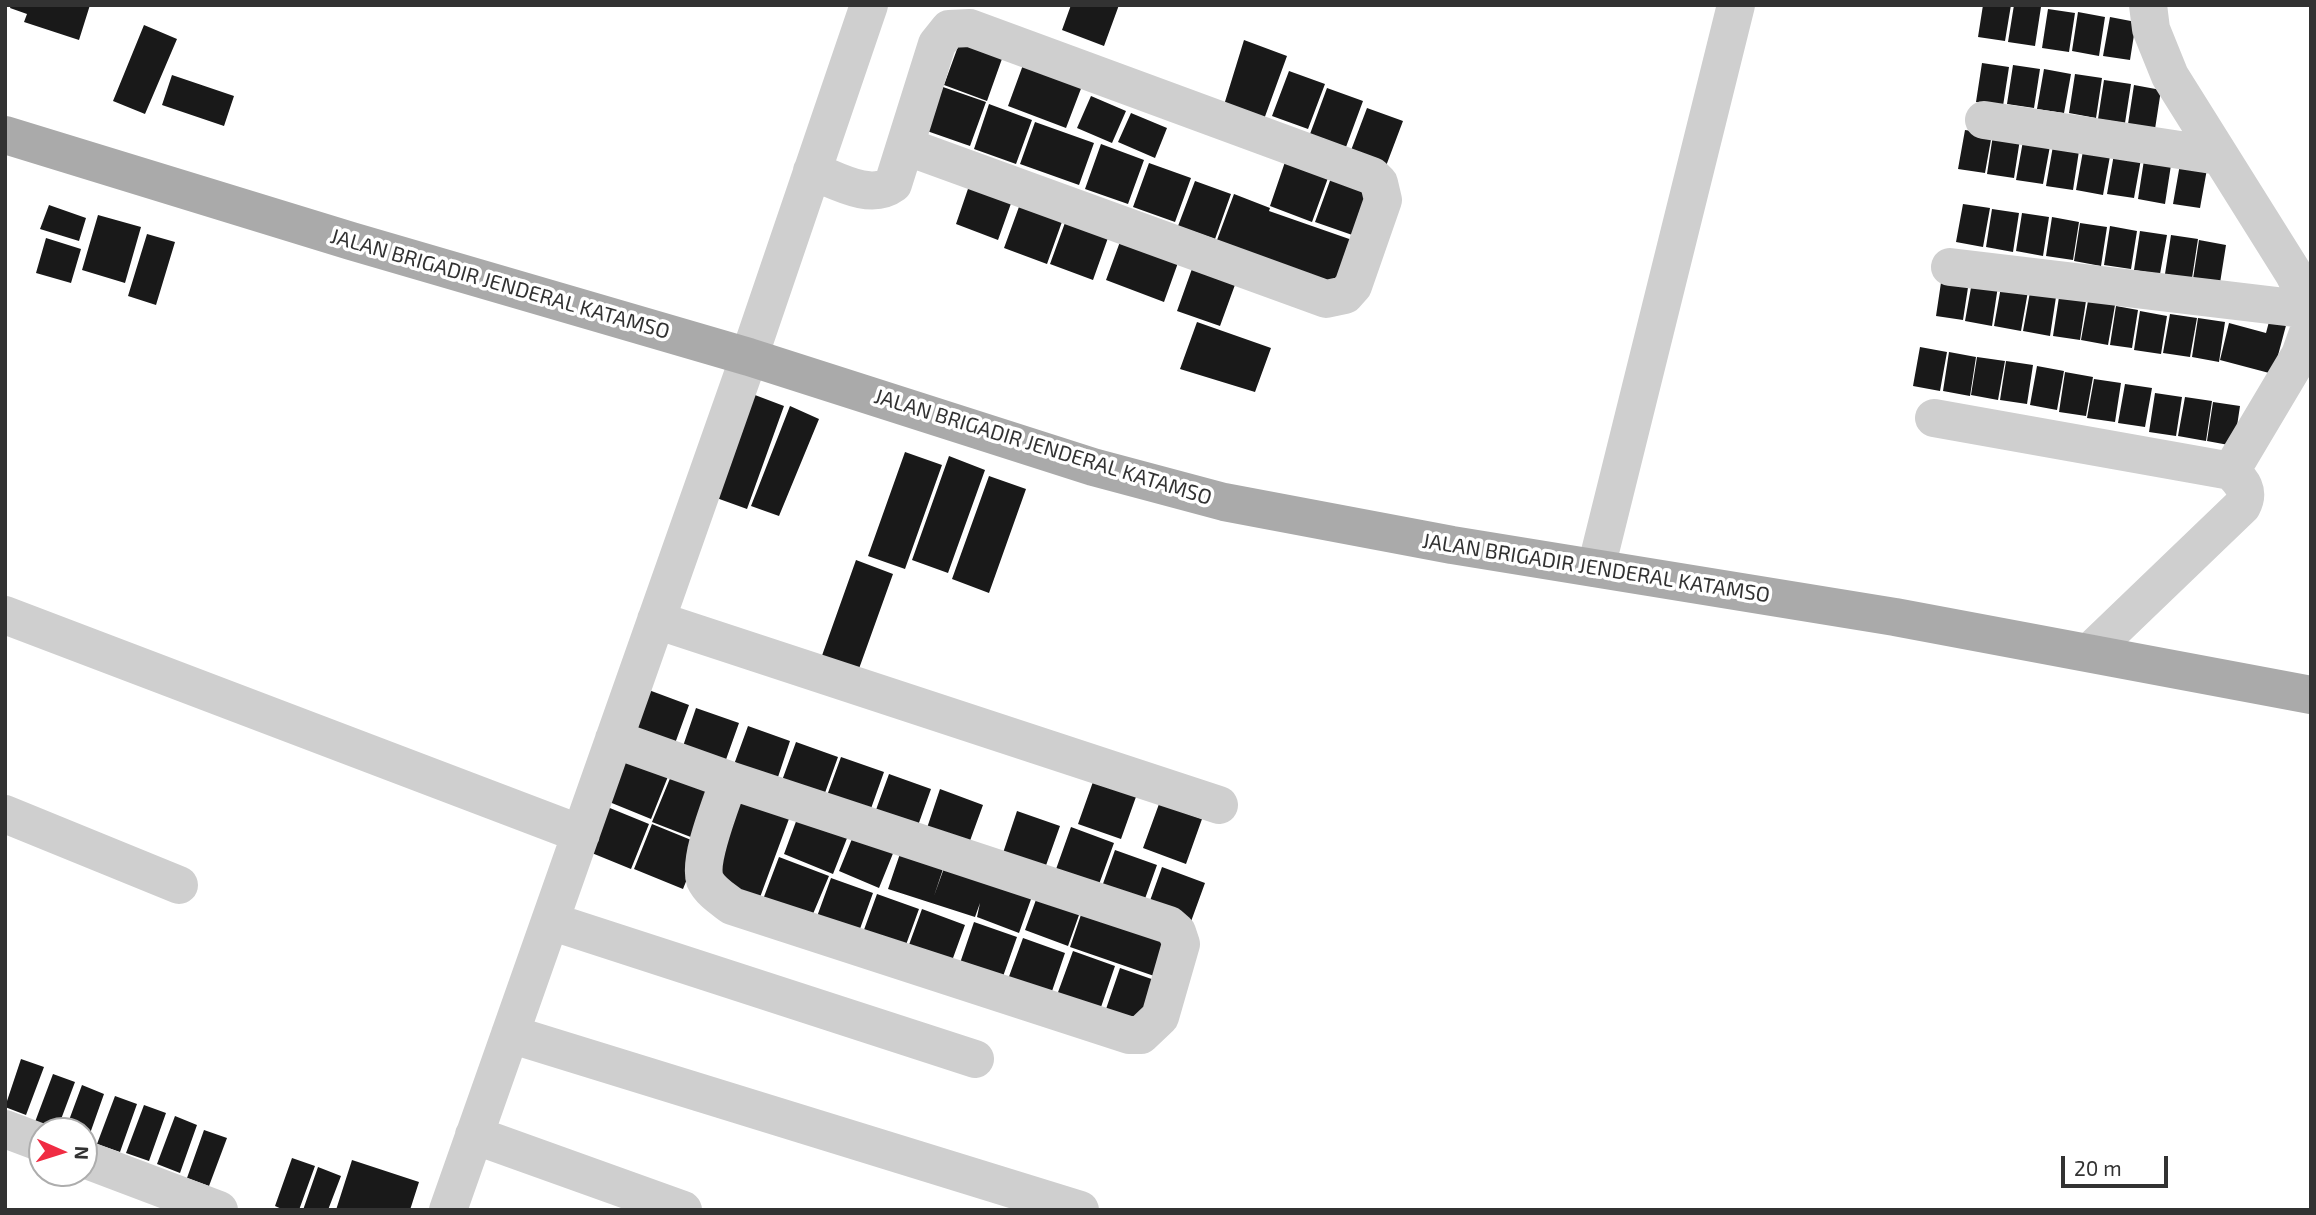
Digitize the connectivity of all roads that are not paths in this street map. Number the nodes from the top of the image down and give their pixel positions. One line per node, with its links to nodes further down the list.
1 (869, 5): 8 (street)
2 (1736, 5): 15 (street)
3 (2148, 5): 7 (street)
4 (1984, 120): 7 (street)
5 (5, 135): 12 (main road, JALAN BRIGADIR JENDERAL KATAMSO)
6 (905, 146): 6 (street); 8 (street)
7 (2219, 156): 10 (street)
8 (812, 171): 12 (street)
9 (1950, 267): 10 (street)
10 (2311, 308)
11 (2311, 324): 14 (street)
12 (749, 357): 15 (main road, JALAN BRIGADIR JENDERAL KATAMSO); 17 (street)
13 (1934, 418): 14 (street)
14 (2231, 471): 18 (street)
15 (1596, 568): 18 (main road, JALAN BRIGADIR JENDERAL KATAMSO)
16 (5, 615): 24 (street)
17 (656, 620): 20 (street); 22 (street)
18 (2091, 652): 19 (main road, JALAN BRIGADIR JENDERAL KATAMSO)
19 (2311, 695)
20 (614, 739): 21 (street); 24 (street)
21 (729, 780): 21 (street)
22 (1219, 805)
23 (5, 814): 25 (street)
24 (581, 834): 26 (street)
25 (179, 885)
26 (550, 921): 27 (street); 28 (street)
27 (510, 1034): 30 (street); 36 (street)
28 (975, 1059)
29 (5, 1129): 31 (street)
30 (474, 1135): 34 (street); 35 (street)
31 (28, 1138)
32 (98, 1163): 33 (street)
33 (219, 1210)
34 (448, 1210)
35 (683, 1210)
36 (1080, 1210)

